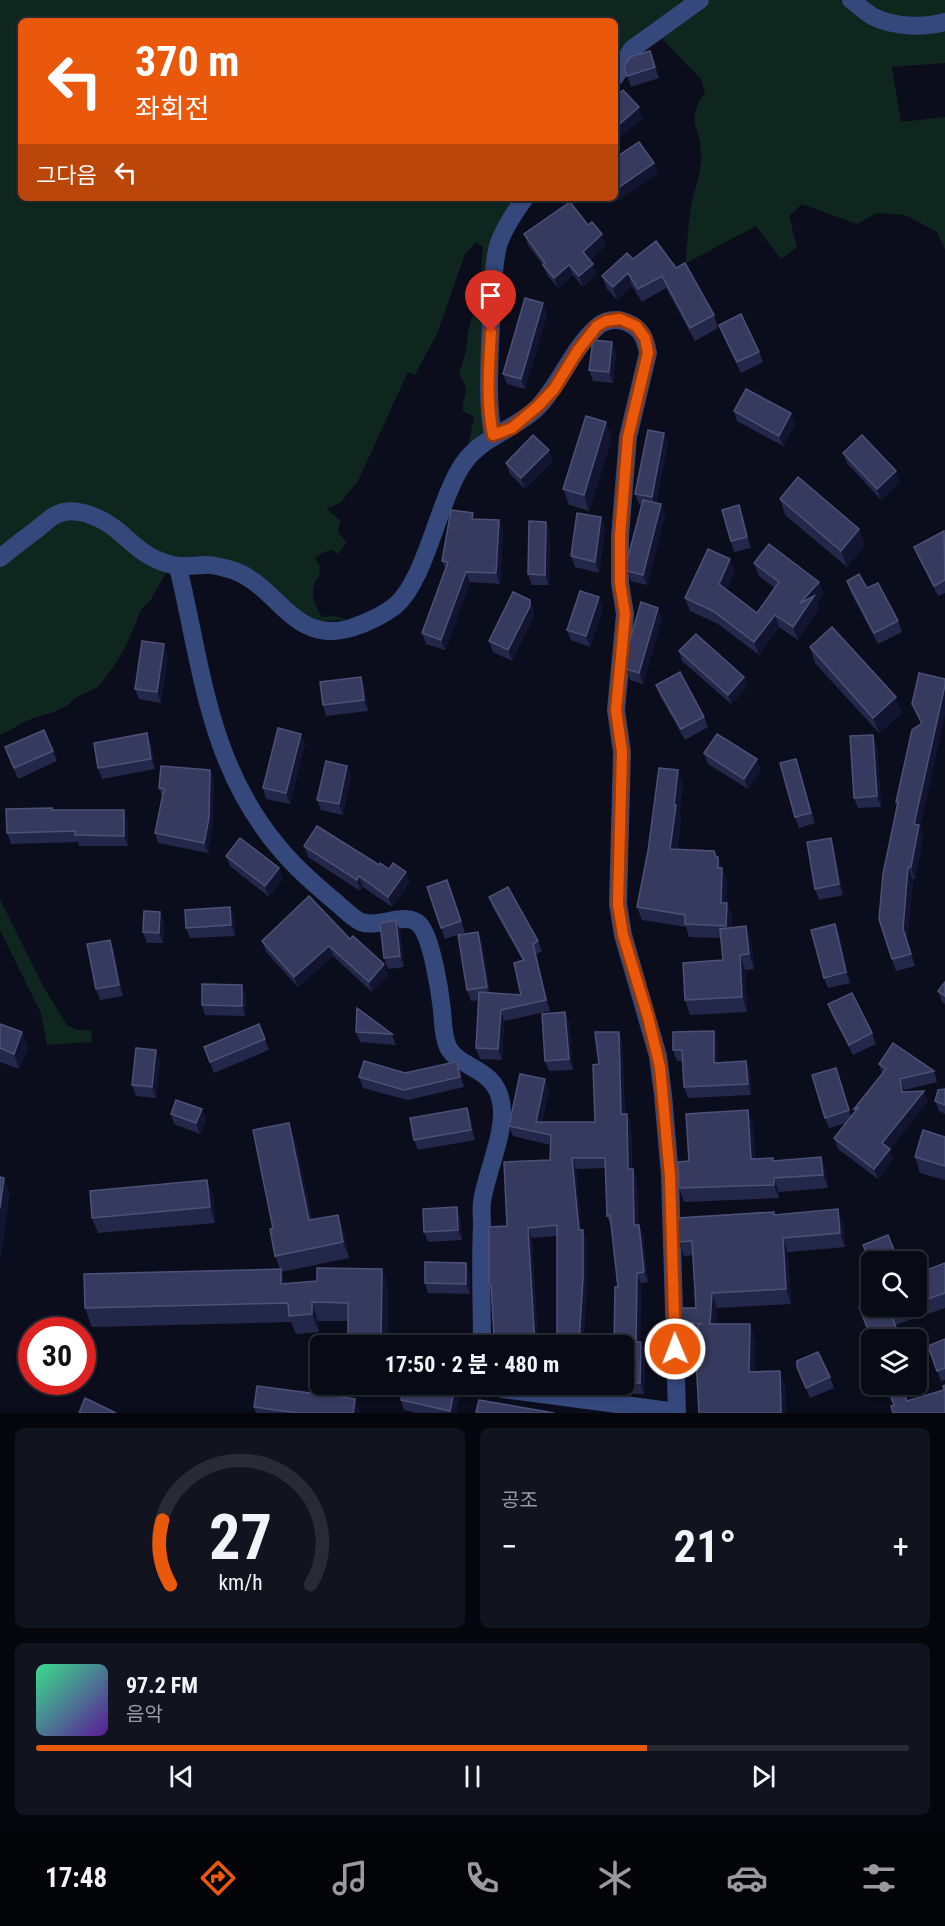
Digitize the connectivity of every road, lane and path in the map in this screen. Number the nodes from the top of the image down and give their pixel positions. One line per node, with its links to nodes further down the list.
1 (700, 0): 4 (street)
2 (851, 0): 3 (street)
3 (945, 22)
4 (618, 72)
5 (523, 201): 6 (street)
6 (493, 435): 8 (street); 11 (street)
7 (0, 558): 8 (street)
8 (178, 567): 9 (street)
9 (482, 1335)
10 (548, 1395): 11 (street)
11 (677, 1412)

